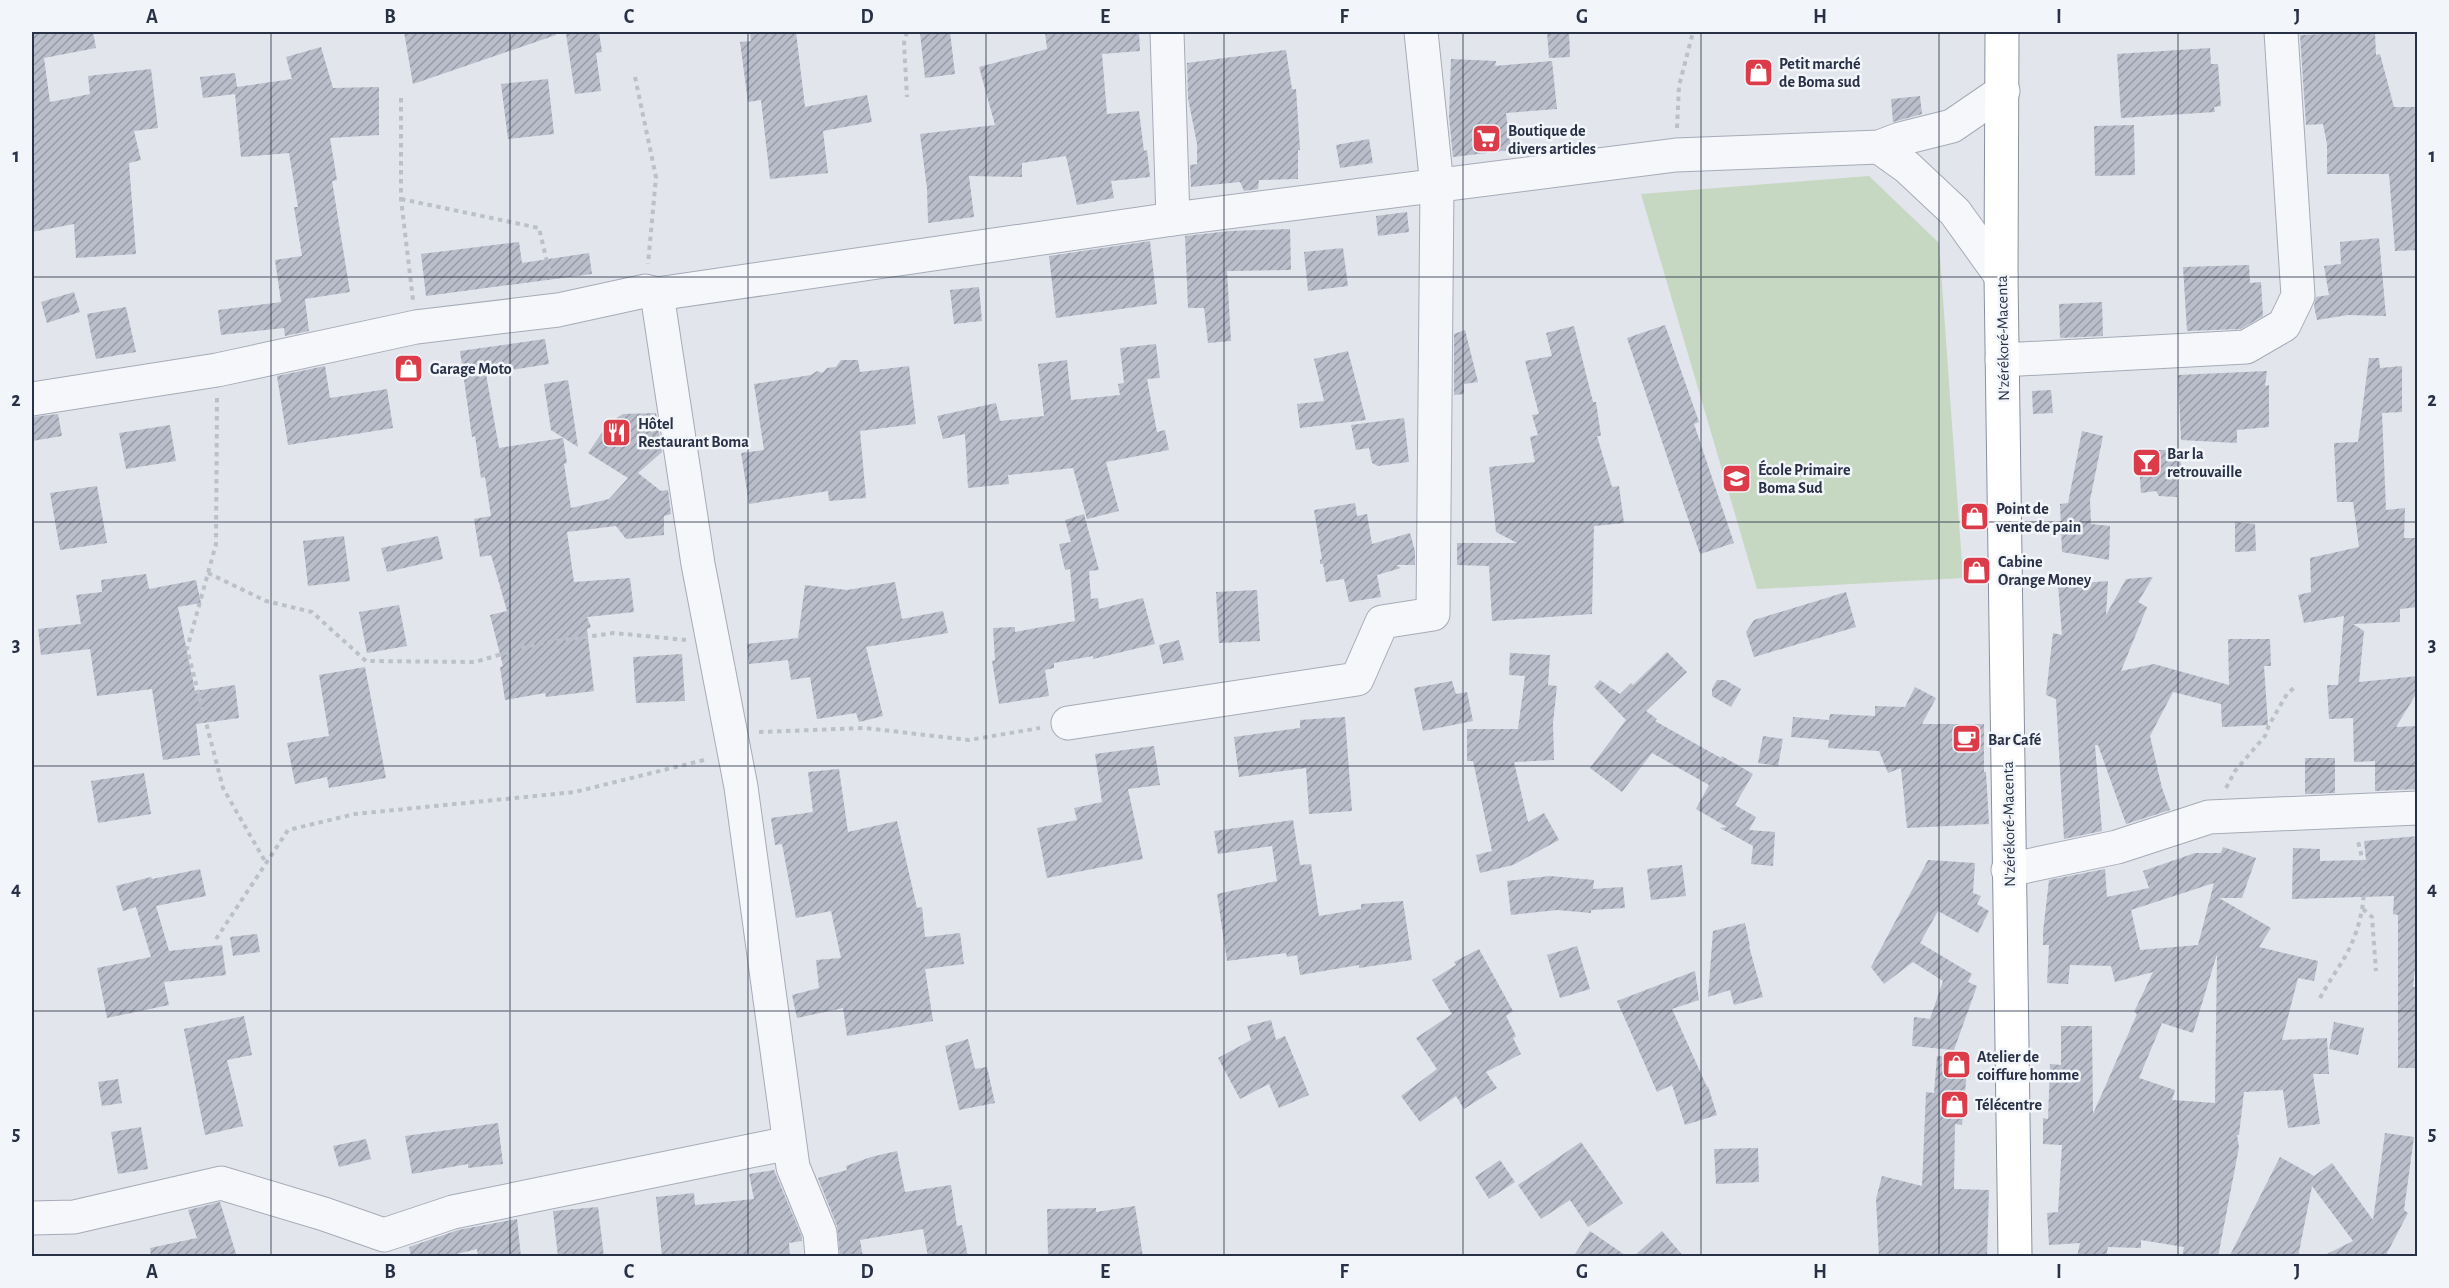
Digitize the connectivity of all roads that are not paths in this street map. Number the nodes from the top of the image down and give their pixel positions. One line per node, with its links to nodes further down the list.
1 (1167, 32): 8 (street)
2 (1420, 32): 7 (street)
3 (2002, 32): 5 (highway, N'zérékoré-Macenta)
4 (2281, 32): 11 (street)
5 (2003, 91): 6 (street); 9 (highway, N'zérékoré-Macenta)
6 (1879, 147): 7 (street); 9 (street)
7 (1437, 186): 8 (street); 13 (street)
8 (1173, 219): 10 (street)
9 (2001, 276): 11 (highway, N'zérékoré-Macenta)
10 (651, 293): 12 (street); 16 (street)
11 (2002, 360): 15 (highway, N'zérékoré-Macenta)
12 (32, 399)
13 (1068, 723)
14 (2418, 808): 15 (street)
15 (2008, 870): 19 (highway, N'zérékoré-Macenta)
16 (789, 1143): 17 (street); 18 (street)
17 (32, 1218)
18 (822, 1257)
19 (2015, 1257)

